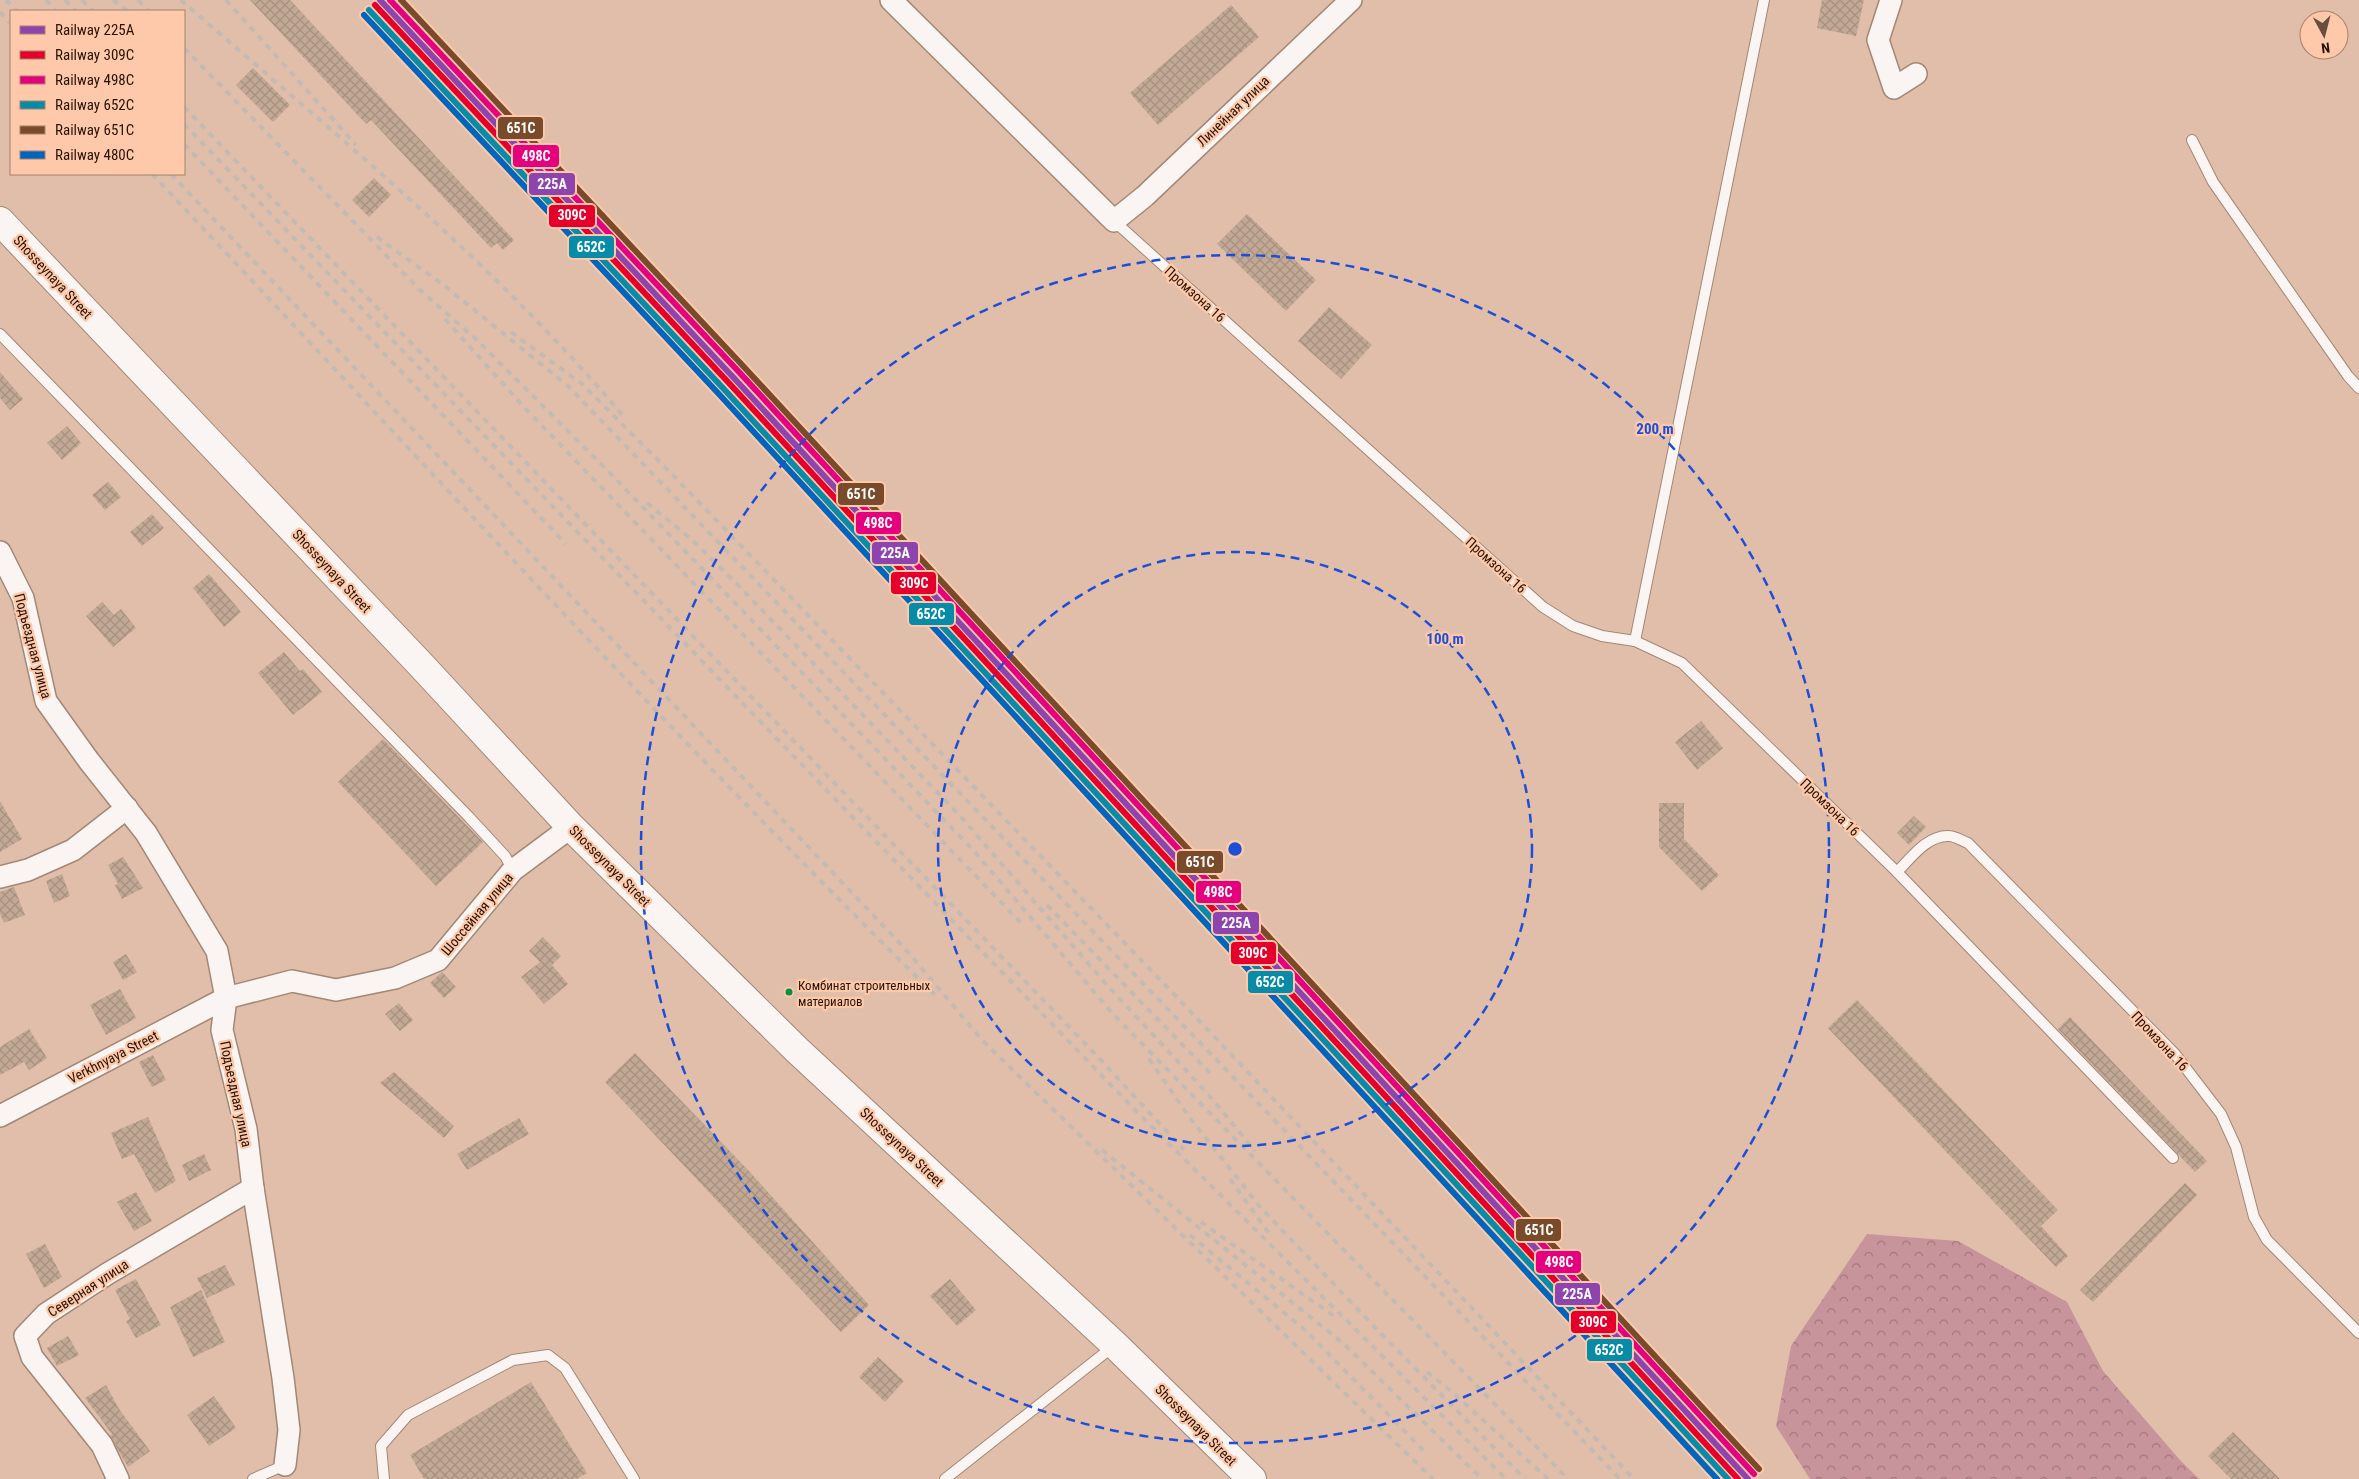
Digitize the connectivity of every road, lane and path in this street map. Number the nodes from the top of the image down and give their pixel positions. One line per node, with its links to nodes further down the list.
1 (891, 0): 8 (street)
2 (1351, 0): 8 (street, Линейная улица)
3 (1764, 0): 12 (lane)
4 (1891, 0): 5 (street)
5 (1916, 74)
6 (2192, 140): 10 (lane)
7 (0, 221): 14 (main road, Shosseynaya Street)
8 (1114, 221): 12 (lane, Промзона 16)
9 (0, 334): 15 (lane)
10 (2359, 388)
11 (0, 552): 13 (street, Подъездная улица)
12 (1635, 641): 16 (lane, Промзона 16)
13 (127, 808): 17 (street); 18 (street, Подъездная улица)
14 (571, 827): 15 (street, Шоссейная улица); 23 (main road, Shosseynaya Street)
15 (513, 870): 18 (street, Шоссейная улица)
16 (1897, 872): 20 (lane, Промзона 16); 22 (lane, Промзона 16)
17 (0, 877)
18 (226, 998): 19 (street, Verkhnyaya Street); 21 (street, Подъездная улица)
19 (0, 1116)
20 (2173, 1158)
21 (252, 1188): 24 (street, Подъездная улица); 25 (street, Северная улица)
22 (2359, 1333)
23 (1115, 1345): 29 (lane); 30 (main road, Shosseynaya Street)
24 (285, 1465): 26 (lane)
25 (118, 1479)
26 (254, 1479)
27 (384, 1479): 28 (lane)
28 (634, 1479)
29 (945, 1479)
30 (1252, 1479)

